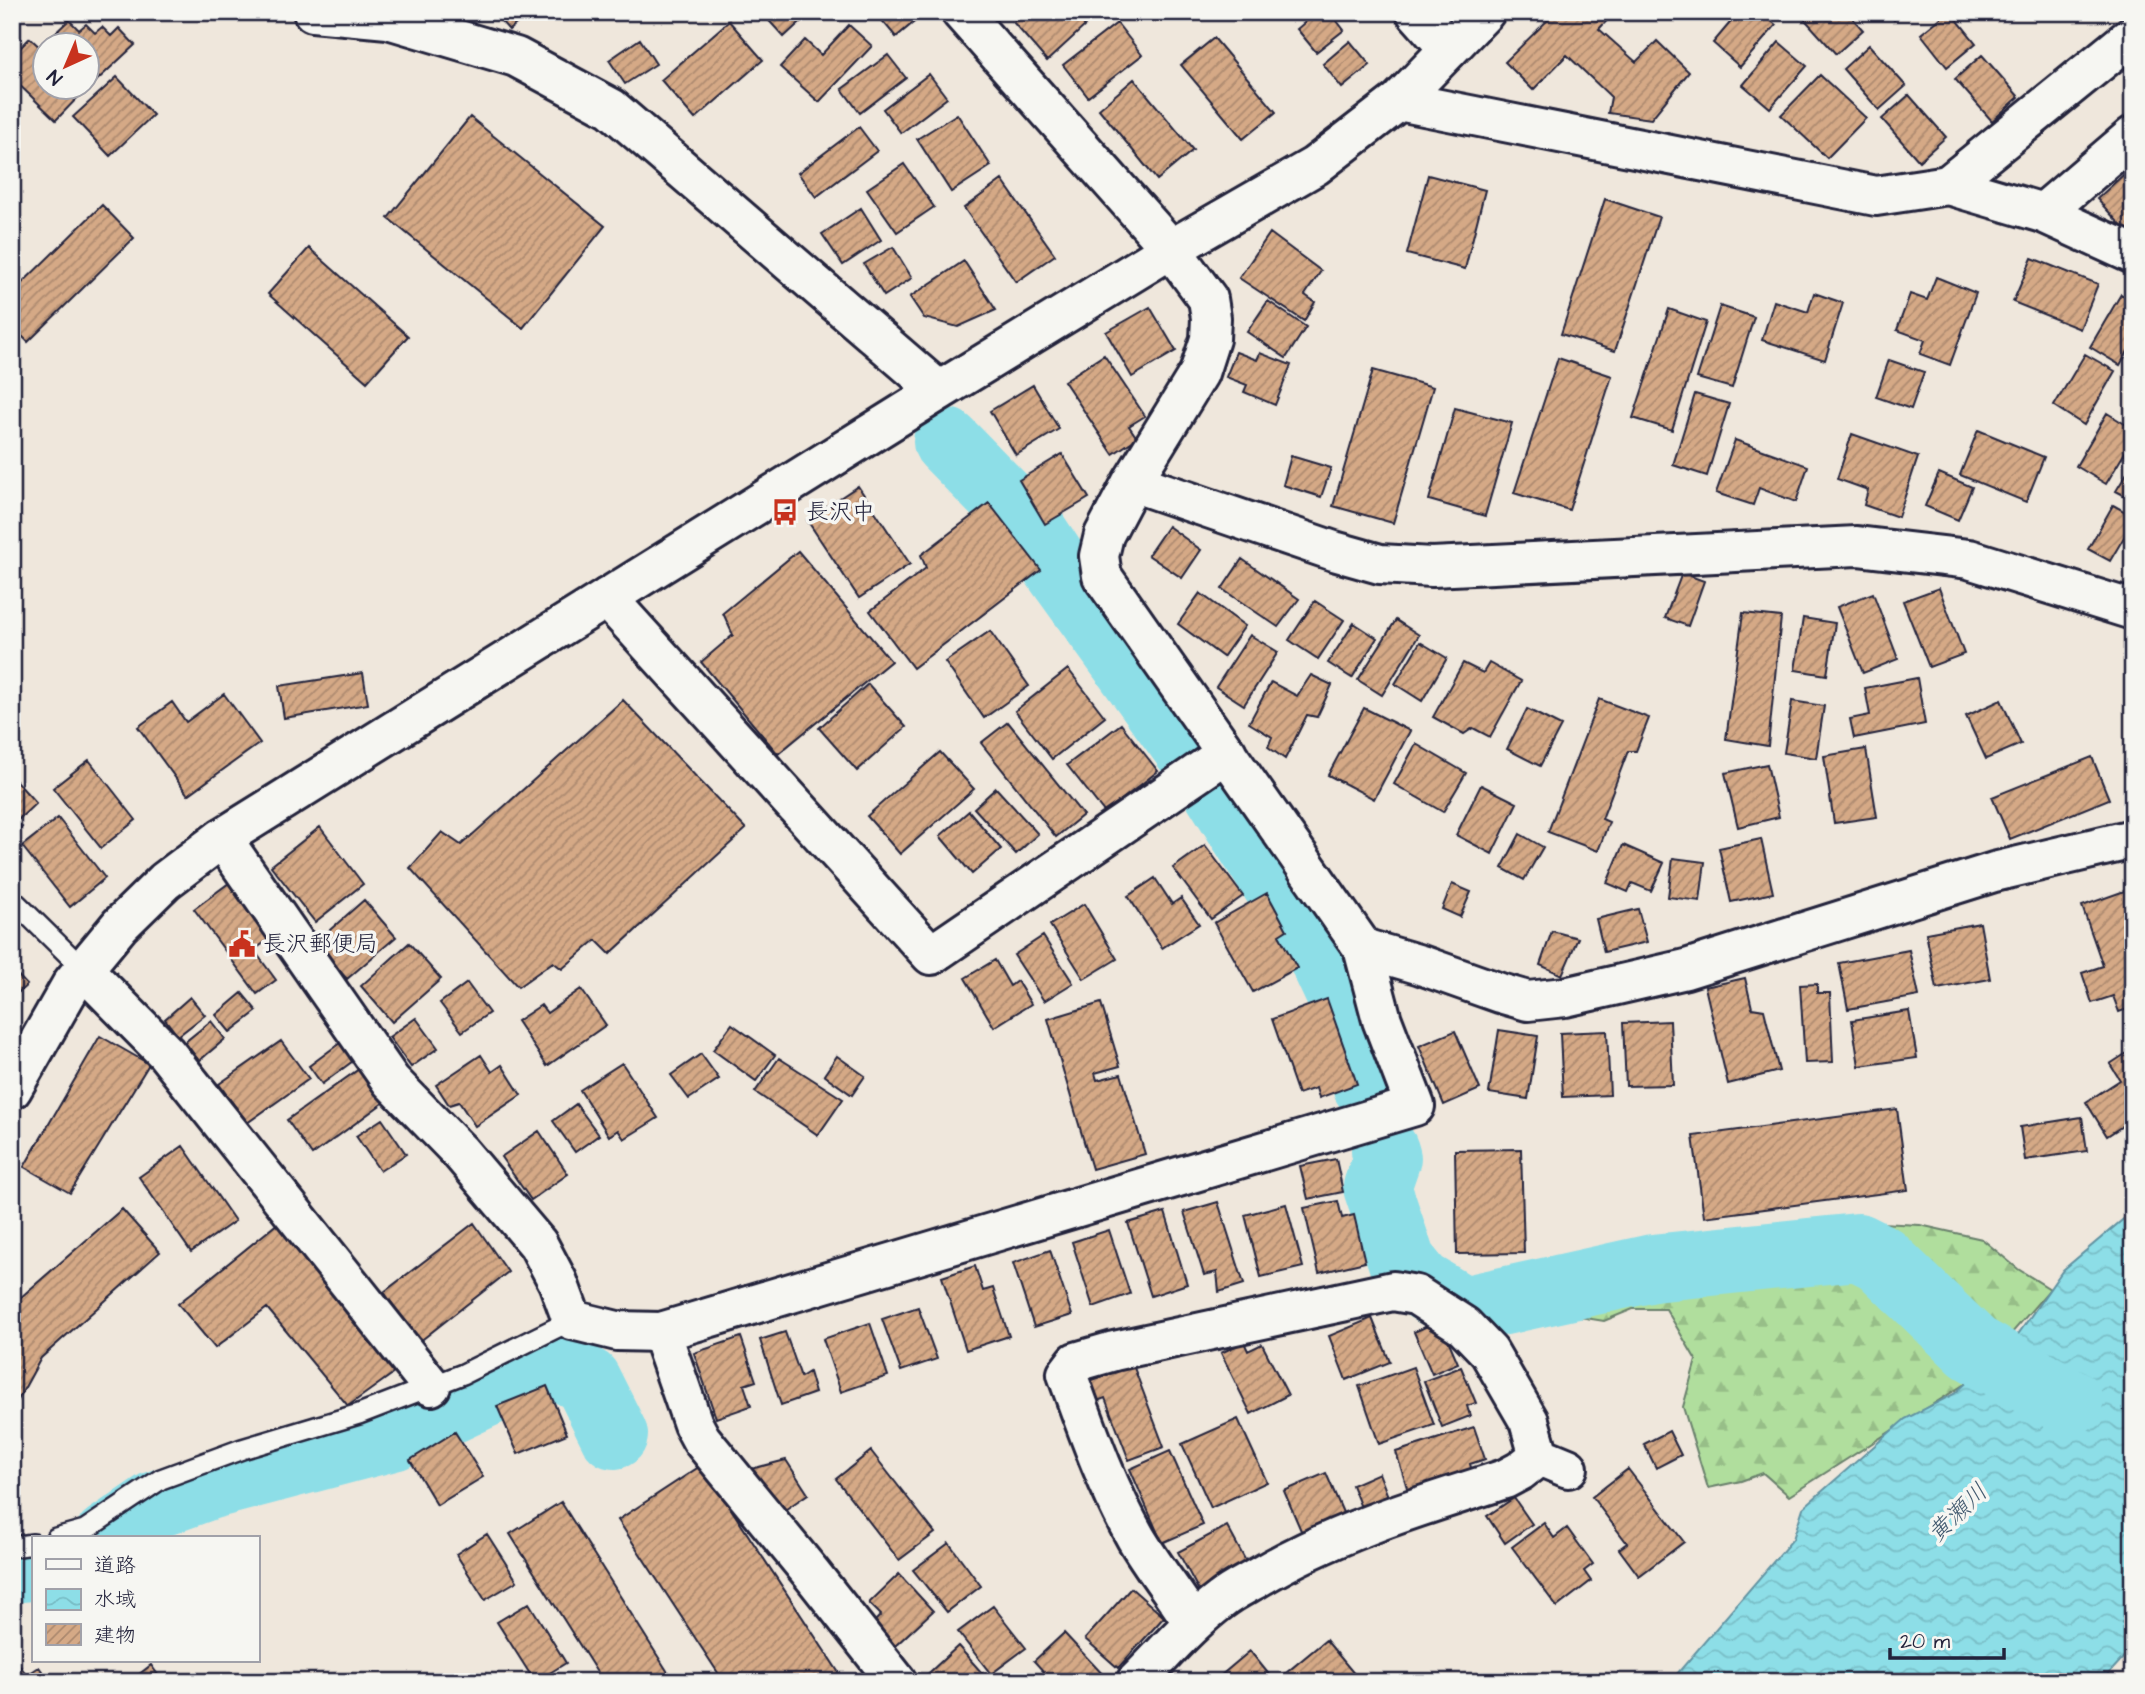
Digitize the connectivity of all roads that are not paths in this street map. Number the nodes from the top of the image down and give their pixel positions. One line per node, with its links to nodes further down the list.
1 (313, 12): 5 (street)
2 (961, 12): 12 (street)
3 (1416, 12): 7 (street)
4 (1485, 12): 7 (street)
5 (392, 16): 14 (street)
6 (2133, 36): 10 (street)
7 (1450, 49): 8 (street)
8 (1399, 101): 10 (street); 12 (street)
9 (2133, 136): 11 (street)
10 (1948, 185): 11 (street)
11 (2043, 213): 13 (street)
12 (1171, 249): 14 (street); 15 (street)
13 (2133, 254)
14 (939, 391): 16 (street)
15 (1132, 482): 17 (street); 18 (street)
16 (607, 598): 18 (street); 19 (street)
17 (2133, 610)
18 (1227, 753): 22 (street)
19 (222, 838): 23 (street); 25 (street)
20 (2133, 839): 22 (street)
21 (12, 900): 23 (lane)
22 (1363, 948): 26 (street)
23 (84, 970): 24 (street); 27 (street)
24 (12, 1089)
25 (572, 1320): 26 (street); 27 (lane)
26 (661, 1332): 32 (street)
27 (431, 1386): 28 (lane)
28 (63, 1536)
29 (32, 1544): 30 (lane)
30 (12, 1547)
31 (1193, 1623): 31 (street); 33 (street)
32 (897, 1682)
33 (1136, 1682)

